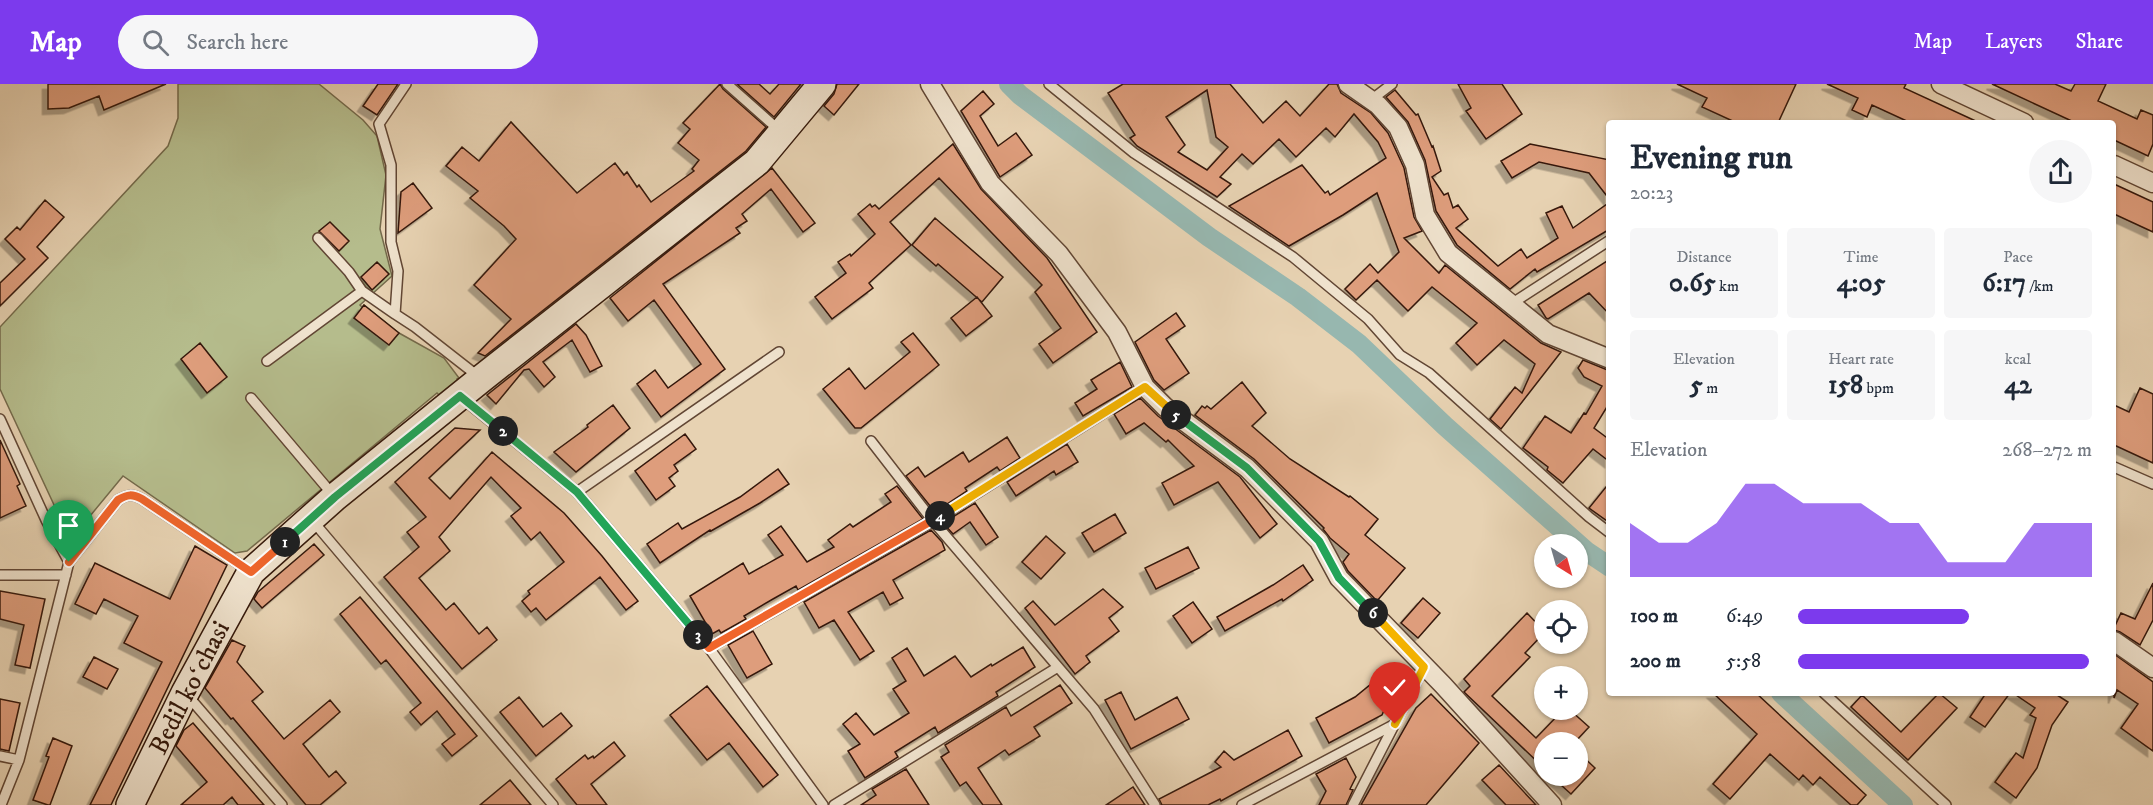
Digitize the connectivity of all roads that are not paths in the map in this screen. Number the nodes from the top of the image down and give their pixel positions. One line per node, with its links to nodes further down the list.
1 (406, 84): 18 (lane)
2 (727, 84): 11 (lane)
3 (822, 84): 11 (street, Bedil koʻchasi)
4 (930, 84): 23 (street)
5 (1049, 84): 34 (lane)
6 (1348, 84): 9 (street)
7 (1392, 84): 9 (lane)
8 (1941, 84): 10 (street)
9 (1371, 100): 17 (street)
10 (2019, 120)
11 (782, 133): 22 (street, Bedil koʻchasi)
12 (2116, 166): 13 (street)
13 (2153, 183)
14 (318, 238): 16 (lane)
15 (1606, 243): 17 (lane)
16 (362, 291): 18 (lane); 21 (lane)
17 (1510, 304): 20 (street)
18 (395, 314): 22 (lane)
19 (779, 352): 30 (lane)
20 (1606, 357)
21 (267, 361)
22 (481, 379): 24 (street, Bedil koʻchasi)
23 (1145, 387): 33 (lane); 41 (street)
24 (460, 396): 30 (lane); 31 (street, Bedil koʻchasi)
25 (251, 398): 31 (lane)
26 (0, 419): 35 (lane)
27 (871, 441): 33 (lane)
28 (2116, 468): 29 (lane)
29 (2153, 484)
30 (577, 492): 40 (lane)
31 (335, 497): 32 (street, Bedil koʻchasi)
32 (311, 519): 36 (street, Bedil koʻchasi); 52 (lane)
33 (933, 520): 40 (lane); 42 (lane)
34 (1606, 529)
35 (69, 562): 36 (lane); 38 (lane)
36 (251, 572): 44 (street, Bedil koʻchasi)
37 (0, 574): 38 (lane)
38 (66, 575): 48 (lane)
39 (2116, 642): 43 (street)
40 (709, 648): 53 (lane)
41 (1424, 667): 46 (lane); 58 (street)
42 (1058, 668): 54 (lane); 55 (lane)
43 (2153, 668)
44 (185, 693): 50 (street, Bedil koʻchasi); 51 (lane)
45 (1827, 696): 59 (lane)
46 (1395, 724): 56 (lane); 57 (lane)
47 (0, 756): 48 (lane)
48 (19, 760): 49 (lane)
49 (1, 805)
50 (130, 805)
51 (282, 805)
52 (553, 805)
53 (823, 805)
54 (834, 805)
55 (1155, 805)
56 (1242, 805)
57 (1353, 805)
58 (1552, 805)
59 (1946, 805)

